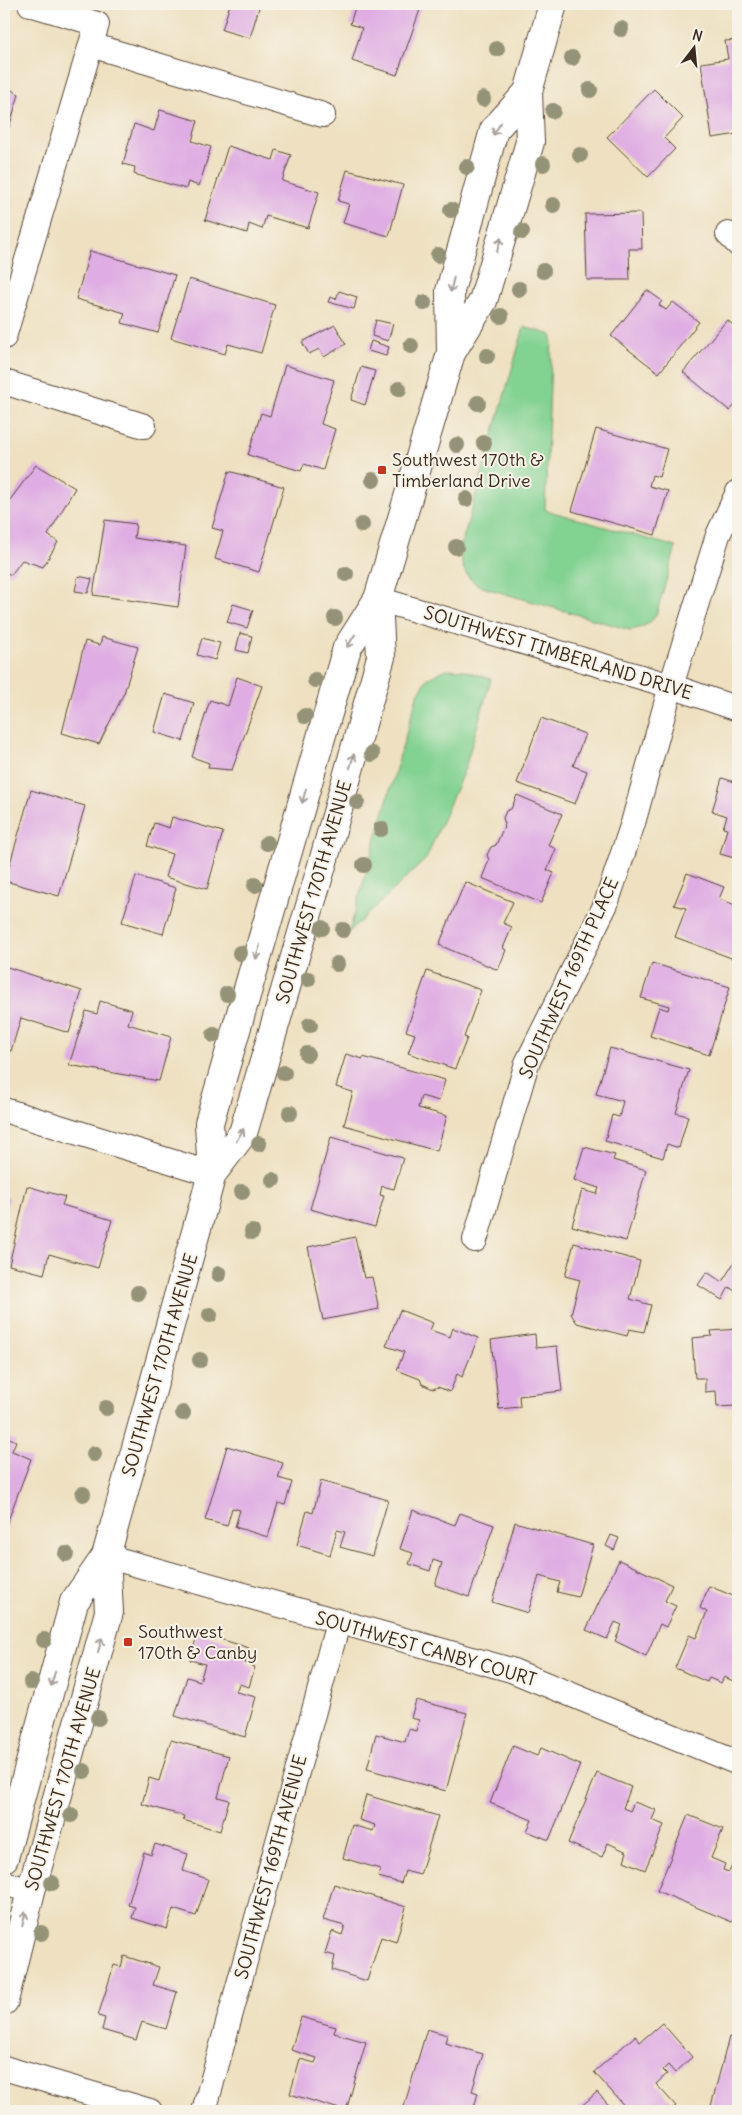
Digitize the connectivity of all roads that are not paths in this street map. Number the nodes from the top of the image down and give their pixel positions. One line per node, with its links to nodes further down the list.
1 (30, 4): 3 (street)
2 (553, 4): 4 (main road, SOUTHWEST 170TH AVENUE)
3 (94, 34): 5 (street); 6 (street)
4 (528, 92): 7 (main road, SOUTHWEST 170TH AVENUE, one-way to 4); 7 (main road, SOUTHWEST 170TH AVENUE, one-way to 7)
5 (324, 115)
6 (4, 336)
7 (452, 353): 11 (main road, SOUTHWEST 170TH AVENUE)
8 (4, 382): 9 (street)
9 (144, 426)
10 (738, 492): 12 (street)
11 (378, 600): 12 (street, SOUTHWEST TIMBERLAND DRIVE); 15 (main road, SOUTHWEST 170TH AVENUE, one-way to 15); 15 (main road, SOUTHWEST 170TH AVENUE, one-way to 11)
12 (671, 686): 13 (street, SOUTHWEST TIMBERLAND DRIVE); 16 (street, SOUTHWEST 169TH PLACE)
13 (738, 709)
14 (4, 1110): 15 (street)
15 (212, 1174): 17 (main road, SOUTHWEST 170TH AVENUE)
16 (475, 1240)
17 (106, 1556): 18 (street, SOUTHWEST CANBY COURT); 20 (main road, SOUTHWEST 170TH AVENUE, one-way to 20); 22 (main road, SOUTHWEST 170TH AVENUE, one-way to 17)
18 (338, 1623): 19 (street, SOUTHWEST CANBY COURT); 26 (street, SOUTHWEST 169TH AVENUE)
19 (738, 1763)
20 (4, 1858)
21 (4, 1883): 22 (street)
22 (31, 1891): 23 (main road, SOUTHWEST 170TH AVENUE, one-way to 22)
23 (4, 2000)
24 (4, 2068): 25 (street)
25 (150, 2111)
26 (204, 2111)

